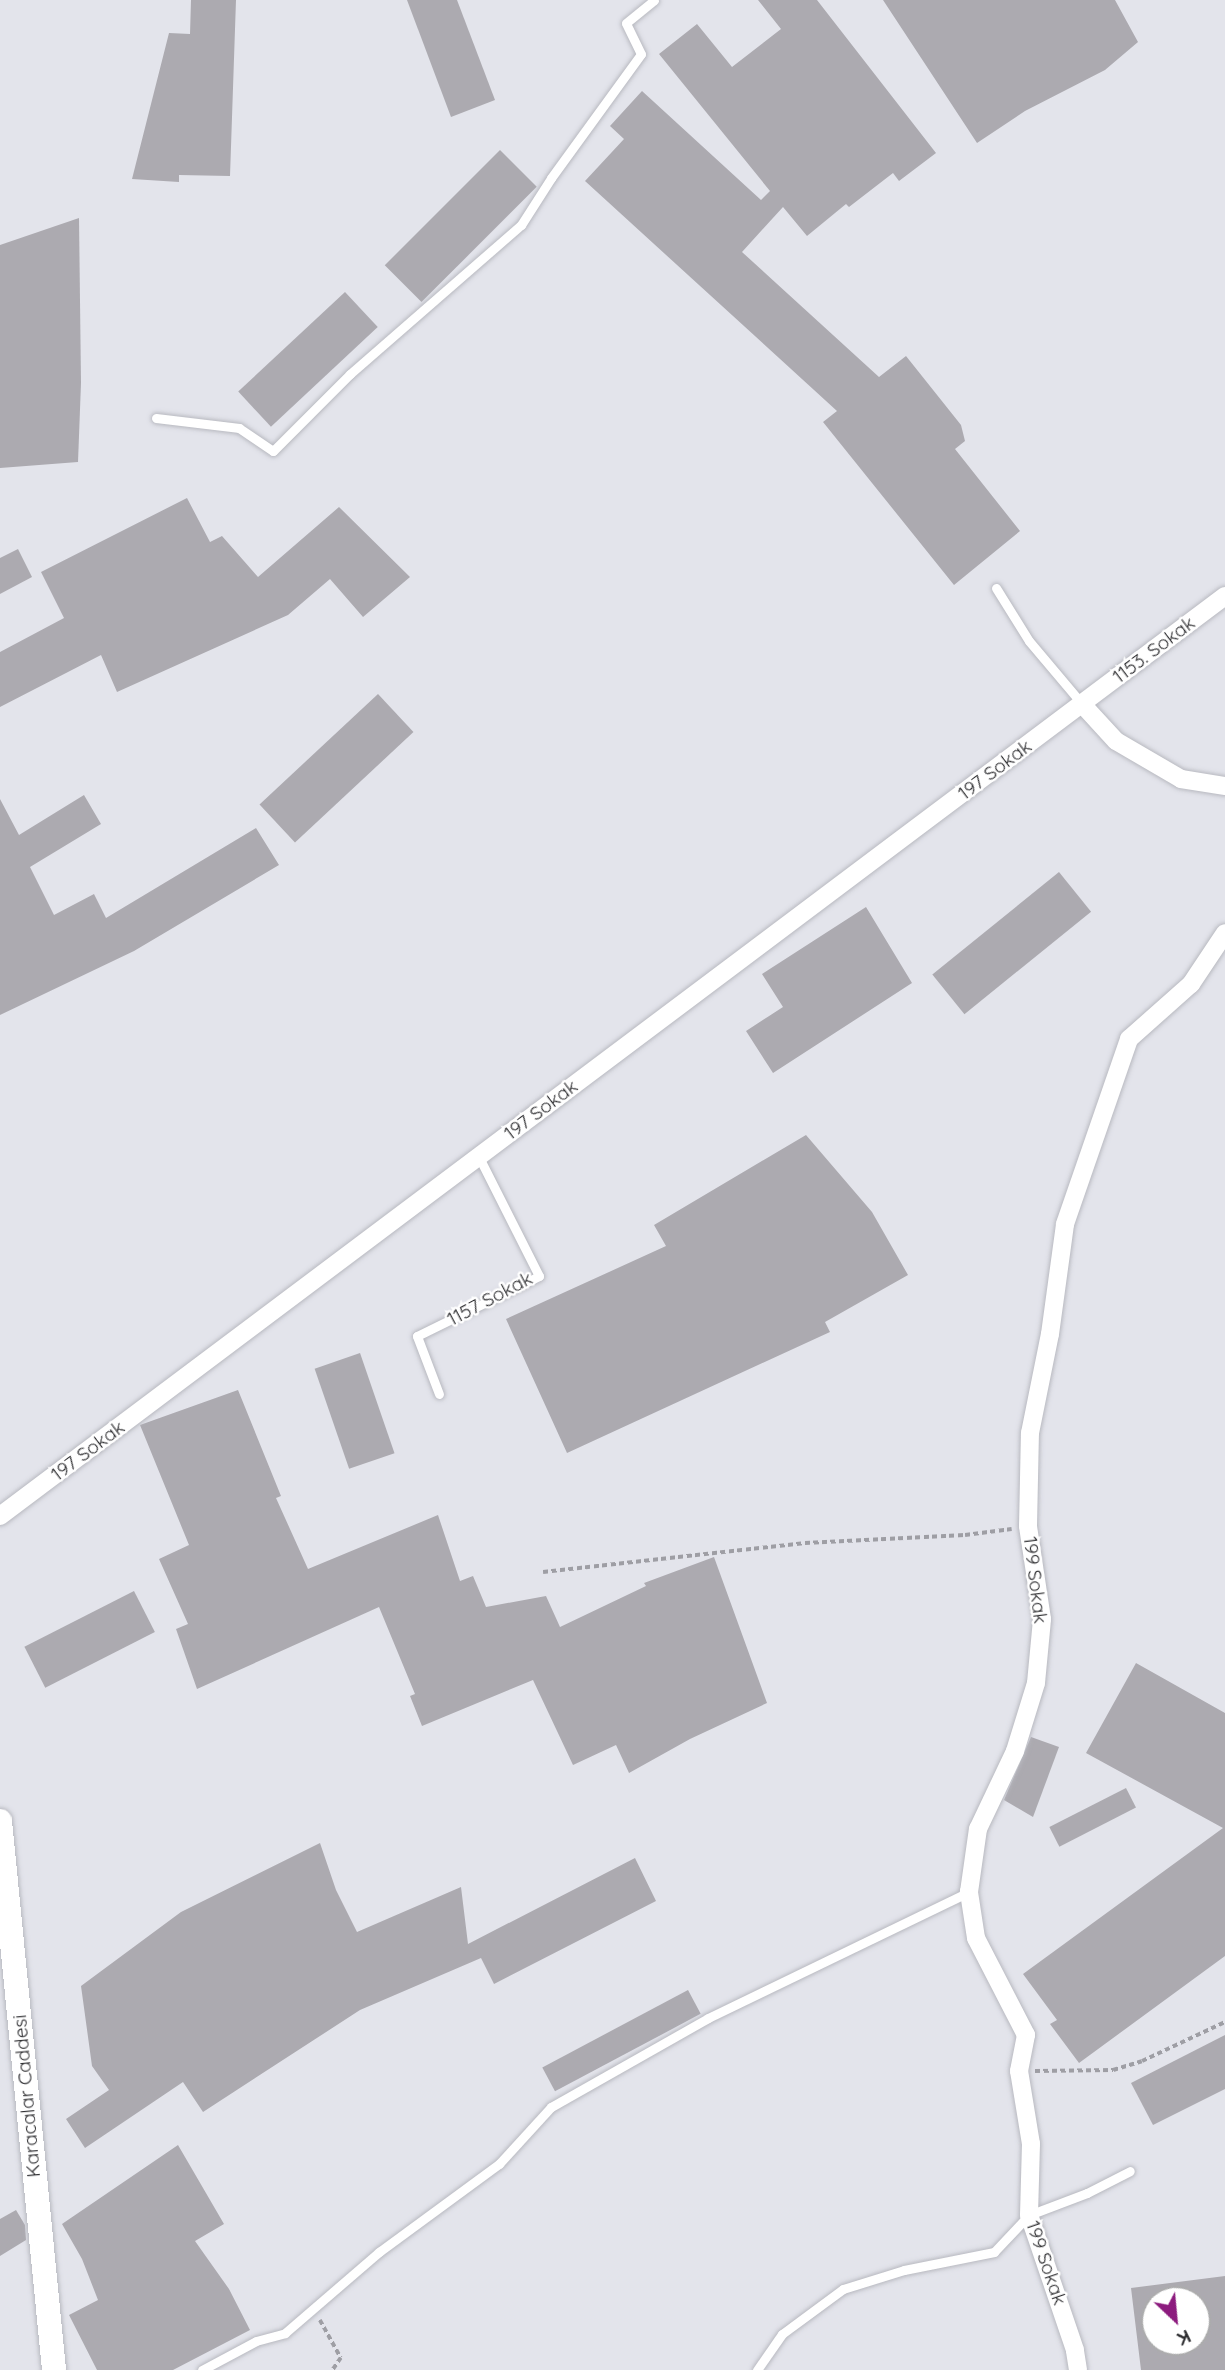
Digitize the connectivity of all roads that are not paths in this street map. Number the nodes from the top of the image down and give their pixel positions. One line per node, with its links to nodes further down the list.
1 (654, 0): 2 (lane)
2 (156, 418)
3 (996, 588): 5 (lane)
4 (1225, 596): 5 (street, 1153. Sokak)
5 (1082, 704): 6 (street); 8 (street, 197 Sokak)
6 (1225, 786)
7 (1225, 933): 12 (street, 199 Sokak)
8 (479, 1157): 9 (lane, 1157 Sokak); 10 (street, 197 Sokak)
9 (439, 1394)
10 (0, 1516)
11 (0, 1822): 15 (street, Karacalar Caddesi)
12 (969, 1892): 14 (street, 199 Sokak); 16 (lane)
13 (1130, 2171): 14 (lane)
14 (1029, 2215): 17 (lane); 18 (street, 199 Sokak)
15 (54, 2370)
16 (202, 2370)
17 (757, 2370)
18 (1078, 2370)

